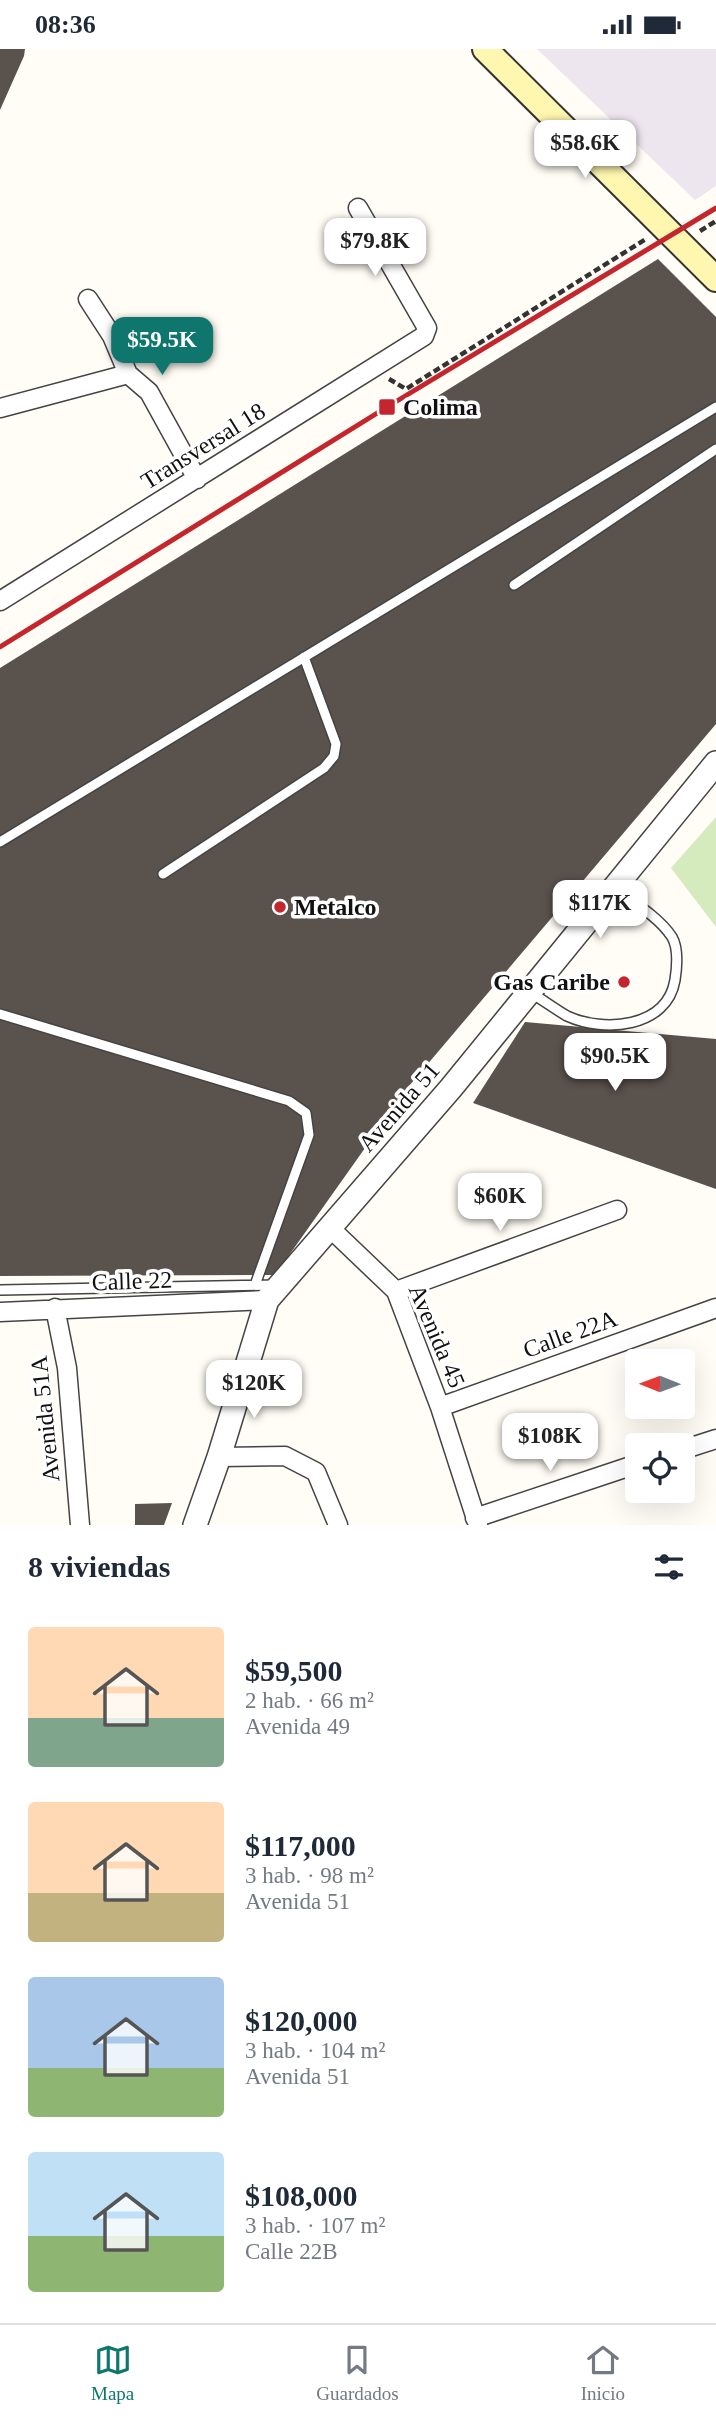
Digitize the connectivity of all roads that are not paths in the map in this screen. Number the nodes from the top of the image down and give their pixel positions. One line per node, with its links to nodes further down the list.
1 (485, 49): 3 (main road)
2 (358, 208): 9 (street, Transversal 18)
3 (716, 279)
4 (88, 299): 5 (street)
5 (128, 374): 7 (street); 9 (street)
6 (716, 407): 12 (lane)
7 (0, 408)
8 (716, 449): 10 (lane)
9 (197, 479): 11 (street, Transversal 18)
10 (514, 585)
11 (0, 601)
12 (304, 657): 14 (lane); 15 (lane)
13 (716, 763): 16 (street, Avenida 51)
14 (0, 842)
15 (163, 874)
16 (614, 889): 17 (street, Avenida 51); 17 (lane)
17 (529, 992): 20 (street, Avenida 51)
18 (0, 1014): 22 (lane)
19 (617, 1210): 23 (street)
20 (329, 1227): 22 (street, Avenida 51); 23 (street, Avenida 45)
21 (0, 1290): 22 (lane)
22 (267, 1290): 24 (street, Calle 22); 30 (street, Avenida 51)
23 (397, 1291): 27 (street, Avenida 45)
24 (55, 1308): 26 (street, Calle 22); 33 (street, Avenida 51A)
25 (716, 1308): 27 (street, Calle 22A)
26 (0, 1312)
27 (440, 1407): 32 (street, Avenida 45)
28 (716, 1439): 29 (street)
29 (695, 1446)
30 (219, 1457): 34 (street, Avenida 51); 35 (street)
31 (625, 1469): 32 (street)
32 (477, 1521)
33 (80, 1525)
34 (195, 1525)
35 (338, 1525)

